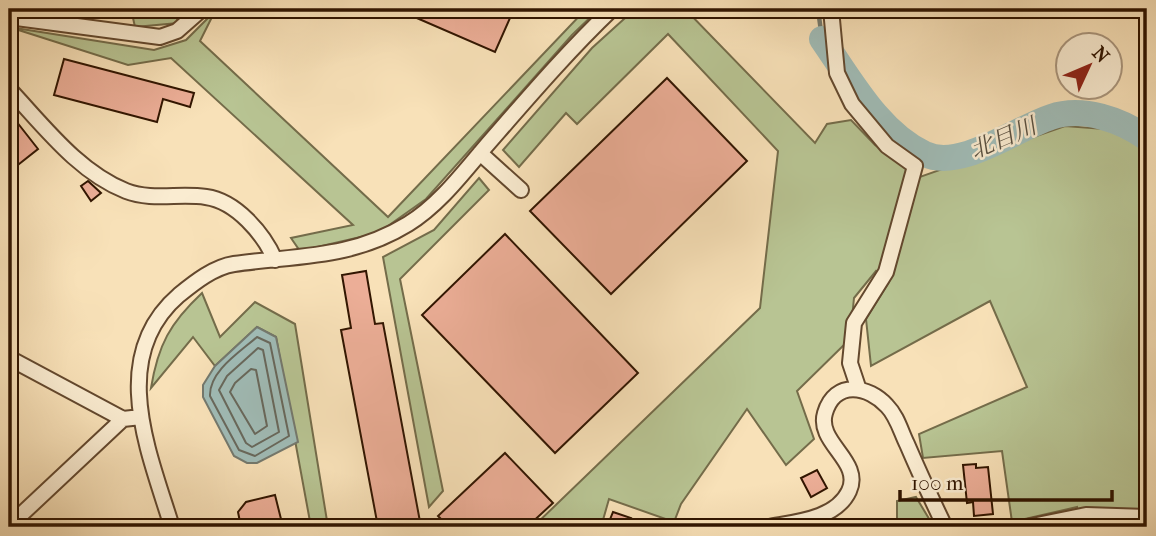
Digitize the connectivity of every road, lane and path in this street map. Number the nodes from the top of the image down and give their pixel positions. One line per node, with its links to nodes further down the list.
1 (202, 9): 4 (street)
2 (612, 9): 6 (street)
3 (831, 9): 10 (street)
4 (9, 17)
5 (9, 89): 8 (street)
6 (480, 153): 7 (street); 8 (street)
7 (521, 190)
8 (275, 260): 11 (street)
9 (9, 358): 12 (street)
10 (858, 387): 16 (street); 17 (street)
11 (141, 416): 12 (street); 15 (street)
12 (123, 419): 14 (street)
13 (1147, 517): 18 (street)
14 (9, 526)
15 (172, 527)
16 (769, 527)
17 (945, 527)
18 (1027, 527)

